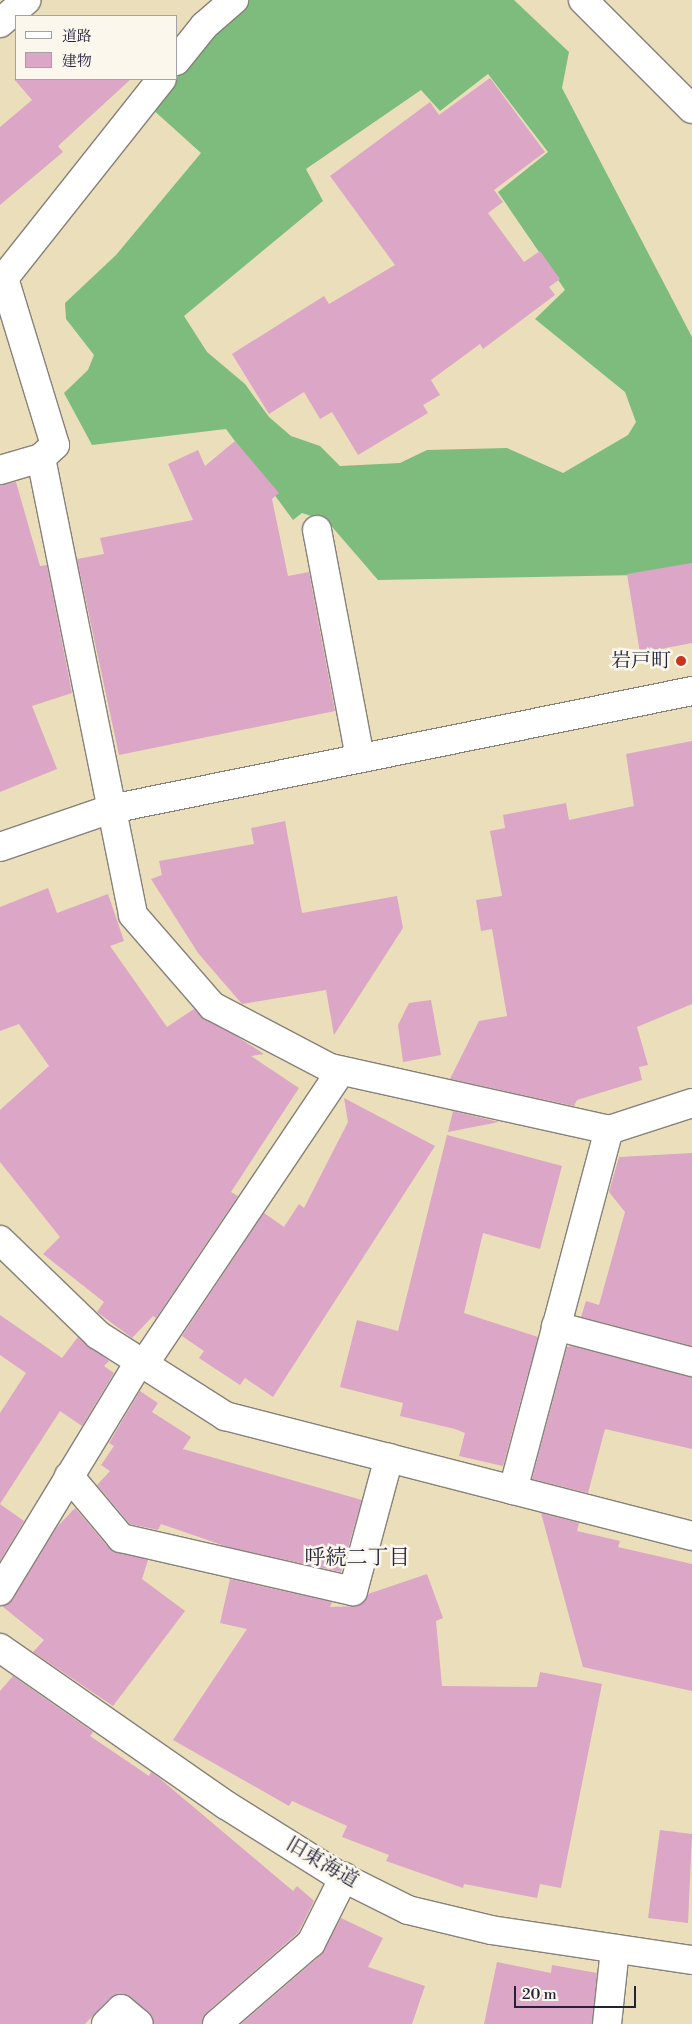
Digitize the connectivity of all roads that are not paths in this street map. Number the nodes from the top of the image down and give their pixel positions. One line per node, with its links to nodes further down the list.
1 (26, 0): 4 (street)
2 (234, 0): 5 (street)
3 (583, 0): 7 (street)
4 (0, 23)
5 (178, 58)
6 (161, 80): 8 (street)
7 (692, 109)
8 (41, 458): 9 (street); 13 (street)
9 (0, 470)
10 (317, 530): 12 (street)
11 (692, 691): 12 (street)
12 (360, 758): 13 (street)
13 (111, 809): 14 (street); 15 (street)
14 (0, 847)
15 (341, 1071): 17 (street); 21 (street)
16 (692, 1103): 17 (street)
17 (609, 1130): 19 (street)
18 (0, 1240): 21 (street)
19 (556, 1326): 20 (street); 24 (street)
20 (692, 1362)
21 (142, 1363): 22 (street); 23 (street)
22 (390, 1458): 23 (street); 24 (street)
23 (69, 1476): 26 (street)
24 (513, 1490): 25 (street)
25 (692, 1536)
26 (0, 1591)
27 (1, 1650): 28 (street, 旧東海道)
28 (344, 1878): 29 (street, 旧東海道); 33 (street)
29 (615, 1949): 30 (street, 旧東海道); 34 (street)
30 (692, 1960)
31 (106, 2024): 32 (street)
32 (139, 2024)
33 (217, 2024)
34 (606, 2024)

